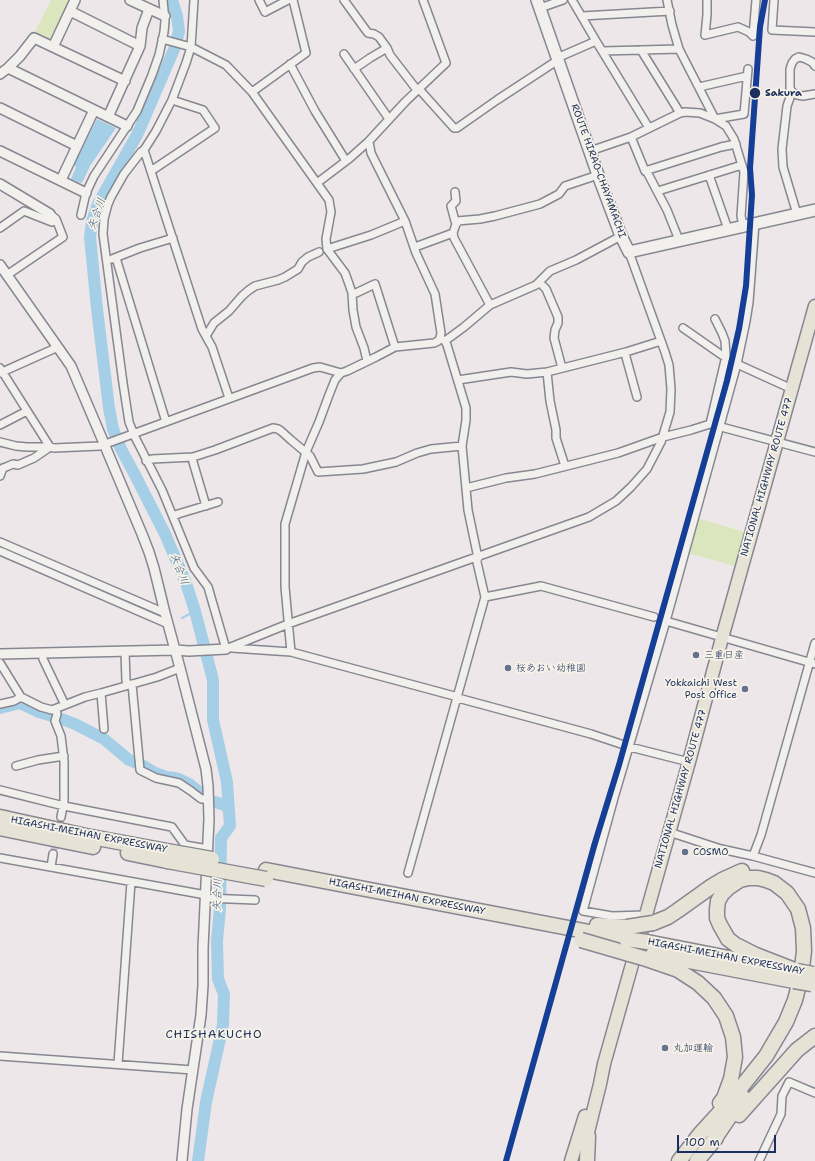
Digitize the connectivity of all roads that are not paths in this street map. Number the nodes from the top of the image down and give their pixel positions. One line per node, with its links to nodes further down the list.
1 (76, 0): 18 (street)
2 (130, 0): 17 (street)
3 (162, 0): 20 (street)
4 (259, 0): 5 (street)
5 (288, 0)
6 (293, 0): 35 (street)
7 (344, 0): 28 (street)
8 (423, 0): 40 (street)
9 (563, 0): 16 (street)
10 (572, 0): 21 (street)
11 (667, 0): 19 (street)
12 (707, 0): 13 (street)
13 (756, 0)
14 (774, 0): 22 (street)
15 (193, 2): 27 (street)
16 (538, 4): 33 (main road, ROUTE HIRAO-CHAYAMACHI)
17 (149, 9): 20 (street); 25 (street)
18 (70, 12): 25 (street); 26 (street)
19 (670, 12): 21 (street); 29 (street)
20 (165, 16): 23 (street)
21 (582, 16): 24 (street)
22 (815, 32)
23 (164, 39): 27 (street); 51 (street)
24 (596, 41): 31 (street); 33 (street)
25 (140, 46): 38 (street)
26 (53, 47): 37 (street); 38 (street)
27 (189, 47): 41 (street); 44 (street)
28 (387, 48): 36 (street); 40 (street)
29 (679, 49): 30 (street); 39 (street)
30 (641, 50): 31 (street); 47 (street)
31 (603, 51): 52 (street)
32 (344, 54): 36 (street)
33 (558, 59): 40 (street); 59 (main road, ROUTE HIRAO-CHAYAMACHI)
34 (814, 62): 42 (street)
35 (290, 64): 41 (street); 60 (street)
36 (354, 69): 49 (street)
37 (4, 71): 46 (street)
38 (125, 81): 48 (street)
39 (699, 86): 50 (street); 50 (street)
40 (418, 90): 49 (street)
41 (252, 92): 67 (street)
42 (792, 92): 43 (street); 73 (street)
43 (815, 94)
44 (172, 100): 57 (street); 63 (street)
45 (0, 108): 56 (street)
46 (94, 110): 48 (street); 56 (street)
47 (680, 113): 50 (street); 52 (street)
48 (108, 117): 51 (street)
49 (389, 119): 54 (street)
50 (715, 119): 55 (street)
51 (127, 126): 70 (street)
52 (649, 128): 53 (street)
53 (631, 137): 59 (street); 62 (street)
54 (369, 141): 60 (street); 76 (street)
55 (736, 144): 61 (street); 62 (street)
56 (77, 146): 66 (street)
57 (144, 150): 63 (street); 91 (street)
58 (0, 151): 66 (street)
59 (590, 151): 64 (main road, ROUTE HIRAO-CHAYAMACHI)
60 (346, 161): 67 (street)
61 (742, 165): 65 (street); 79 (street)
62 (646, 170): 69 (street)
63 (151, 171): 84 (street)
64 (598, 175): 77 (street); 83 (main road, ROUTE HIRAO-CHAYAMACHI)
65 (709, 175): 69 (street); 81 (street)
66 (61, 180): 70 (street)
67 (317, 183): 87 (street)
68 (0, 184): 74 (street)
69 (658, 191): 85 (street)
70 (86, 192): 75 (street)
71 (455, 192): 77 (street)
72 (815, 210): 73 (main road)
73 (796, 214): 78 (main road)
74 (53, 216): 80 (street); 93 (street)
75 (81, 216)
76 (406, 221): 86 (street); 87 (street)
77 (457, 223): 82 (street)
78 (756, 223): 79 (main road); 108 (street)
79 (743, 225): 81 (main road)
80 (0, 228)
81 (728, 229): 85 (main road)
82 (453, 233): 86 (street); 96 (street)
83 (621, 236): 89 (main road, ROUTE HIRAO-CHAYAMACHI); 94 (street)
84 (173, 238): 90 (street); 100 (street)
85 (679, 240): 89 (main road)
86 (415, 247): 101 (street)
87 (327, 249): 95 (street)
88 (319, 252): 100 (street)
89 (629, 252): 102 (street)
90 (116, 258): 91 (street); 118 (street)
91 (106, 262): 122 (street)
92 (0, 265): 93 (street)
93 (7, 275): 103 (street)
94 (540, 282): 96 (street); 109 (street)
95 (352, 293): 104 (street); 107 (street)
96 (490, 305): 101 (street)
97 (815, 306): 114 (highway, NATIONAL HIGHWAY ROUTE 477)
98 (715, 319): 106 (street)
99 (683, 328): 106 (street)
100 (206, 336): 116 (street)
101 (442, 339): 104 (street); 113 (street)
102 (661, 341): 105 (street); 123 (street)
103 (58, 347): 110 (street); 126 (street)
104 (396, 347): 107 (street)
105 (626, 352): 109 (street); 115 (street)
106 (726, 358): 120 (street)
107 (367, 362): 112 (street)
108 (737, 364): 114 (street); 121 (street)
109 (562, 368): 111 (street)
110 (1, 371): 117 (street)
111 (547, 372): 113 (street); 133 (street)
112 (341, 373): 116 (street); 129 (street)
113 (458, 380): 127 (street)
114 (792, 389): 125 (highway, NATIONAL HIGHWAY ROUTE 477)
115 (637, 397)
116 (229, 398): 118 (street)
117 (27, 411): 119 (street); 128 (street)
118 (166, 422): 122 (street)
119 (0, 424)
120 (710, 424): 121 (street); 123 (street)
121 (720, 426): 125 (street); 145 (street)
122 (132, 434): 126 (street); 132 (street)
123 (663, 437): 133 (street); 141 (street)
124 (0, 442): 128 (street)
125 (777, 442): 130 (street); 148 (highway, NATIONAL HIGHWAY ROUTE 477)
126 (107, 443): 128 (street); 143 (street)
127 (462, 446): 129 (street); 135 (street)
128 (50, 447): 134 (street)
129 (306, 452): 131 (street); 147 (street)
130 (815, 452)
131 (193, 457): 132 (street); 137 (street)
132 (146, 461): 138 (street)
133 (565, 466): 135 (street)
134 (0, 476)
135 (466, 488): 141 (street)
136 (218, 502): 137 (street)
137 (206, 506): 138 (street)
138 (174, 516): 150 (street)
139 (0, 542): 143 (street)
140 (0, 550): 146 (street)
141 (477, 558): 142 (street); 147 (street)
142 (485, 597): 144 (street); 162 (street)
143 (165, 613): 146 (street)
144 (654, 617)
145 (666, 622): 148 (street); 167 (street)
146 (168, 624): 151 (street)
147 (288, 624): 150 (street); 153 (street)
148 (722, 638): 157 (street); 169 (highway, NATIONAL HIGHWAY ROUTE 477)
149 (815, 644): 157 (street)
150 (228, 648): 151 (street); 153 (street)
151 (175, 650): 152 (street); 158 (street)
152 (125, 651): 154 (street); 159 (street)
153 (291, 652): 162 (street)
154 (0, 654)
155 (44, 659): 164 (street)
156 (0, 663): 161 (street)
157 (812, 663): 181 (street)
158 (180, 668): 159 (street); 172 (street)
159 (130, 685): 160 (street); 172 (street)
160 (101, 693): 164 (street); 166 (street)
161 (21, 697): 163 (street); 165 (street)
162 (458, 698): 167 (street); 184 (street)
163 (0, 704)
164 (65, 705): 165 (street)
165 (56, 714): 168 (street)
166 (104, 729)
167 (630, 747): 169 (street); 190 (street)
168 (64, 756): 170 (street); 173 (street)
169 (689, 762): 177 (highway, NATIONAL HIGHWAY ROUTE 477)
170 (16, 766)
171 (0, 790): 173 (street)
172 (209, 799): 178 (street)
173 (64, 806): 175 (street); 178 (street)
174 (0, 817): 180 (highway, HIGASHI-MEIHAN EXPRESSWAY)
175 (61, 817)
176 (0, 828): 180 (highway, HIGASHI-MEIHAN EXPRESSWAY)
177 (669, 832): 181 (street); 190 (highway, NATIONAL HIGHWAY ROUTE 477)
178 (208, 849): 188 (street)
179 (53, 854): 183 (street)
180 (167, 856): 186 (highway, HIGASHI-MEIHAN EXPRESSWAY, bridge)
181 (753, 856): 185 (street)
182 (0, 858): 183 (street)
183 (51, 867): 187 (street)
184 (408, 873)
185 (815, 873)
186 (266, 874): 191 (highway, HIGASHI-MEIHAN EXPRESSWAY); 191 (highway, HIGASHI-MEIHAN EXPRESSWAY)
187 (131, 882): 188 (street); 199 (street)
188 (208, 897): 189 (street); 201 (street)
189 (255, 900)
190 (649, 919): 193 (highway, bridge); 200 (highway, NATIONAL HIGHWAY ROUTE 477); 205 (highway)
191 (558, 927): 192 (highway, HIGASHI-MEIHAN EXPRESSWAY)
192 (583, 932): 193 (highway, HIGASHI-MEIHAN EXPRESSWAY); 194 (highway, HIGASHI-MEIHAN EXPRESSWAY, bridge)
193 (627, 933): 194 (highway, HIGASHI-MEIHAN EXPRESSWAY, bridge)
194 (645, 951): 195 (highway, HIGASHI-MEIHAN EXPRESSWAY); 203 (highway)
195 (796, 976): 196 (highway, HIGASHI-MEIHAN EXPRESSWAY, bridge); 203 (highway)
196 (814, 979)
197 (815, 1036): 205 (highway)
198 (0, 1056): 199 (street)
199 (118, 1064): 201 (street)
200 (604, 1064): 204 (highway, NATIONAL HIGHWAY ROUTE 477); 207 (highway, NATIONAL HIGHWAY ROUTE 477)
201 (193, 1070): 206 (street)
202 (815, 1093): 212 (street)
203 (700, 1134): 210 (highway)
204 (588, 1136): 208 (highway, NATIONAL HIGHWAY ROUTE 477); 209 (highway)
205 (711, 1144): 211 (highway)
206 (182, 1161)
207 (571, 1161)
208 (581, 1161)
209 (587, 1161)
210 (679, 1161)
211 (697, 1161)
212 (759, 1161)

